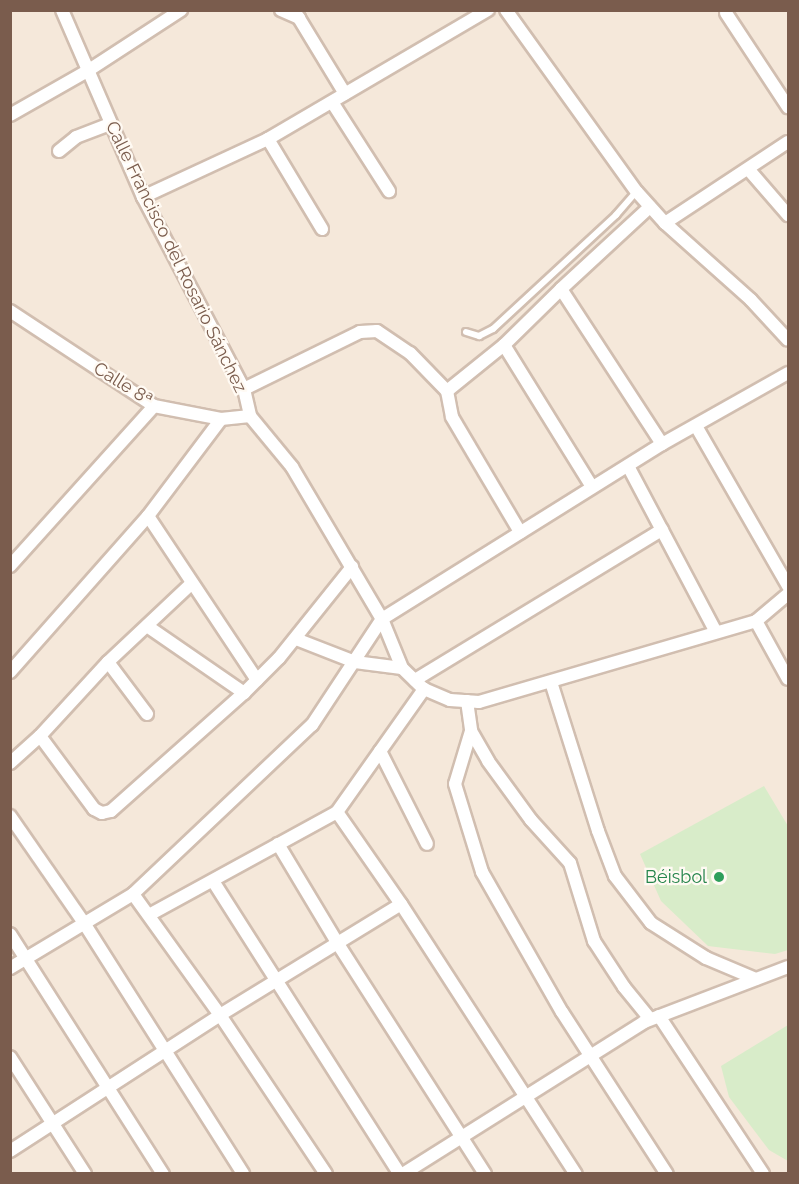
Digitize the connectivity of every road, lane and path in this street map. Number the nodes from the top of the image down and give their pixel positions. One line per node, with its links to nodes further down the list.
1 (62, 10): 8 (street, Calle Francisco del Rosario Sánchez)
2 (181, 10): 8 (street)
3 (280, 10): 7 (street)
4 (488, 10): 9 (street)
5 (506, 10): 19 (street)
6 (726, 13): 11 (street)
7 (296, 14): 9 (street)
8 (89, 70): 12 (street); 13 (street, Calle Francisco del Rosario Sánchez)
9 (345, 94): 10 (street)
10 (332, 102): 14 (street); 18 (street)
11 (789, 107)
12 (10, 115)
13 (110, 124): 16 (street); 20 (street, Calle Francisco del Rosario Sánchez)
14 (268, 139): 20 (street); 24 (street)
15 (789, 142): 17 (street)
16 (59, 151)
17 (749, 170): 22 (street); 23 (street)
18 (389, 191)
19 (637, 192): 21 (street); 27 (lane)
20 (143, 197): 31 (street, Calle Francisco del Rosario Sánchez)
21 (650, 207): 23 (street); 25 (street)
22 (789, 215)
23 (665, 223): 28 (street)
24 (322, 229)
25 (561, 289): 29 (street); 37 (street)
26 (10, 311): 33 (street, Calle 8ª)
27 (466, 332)
28 (789, 340)
29 (504, 345): 32 (street); 39 (street)
30 (789, 373): 36 (street)
31 (244, 390): 32 (street); 34 (street, Calle Francisco del Rosario Sánchez)
32 (447, 392): 42 (street)
33 (154, 406): 35 (street, Calle 8ª); 43 (street)
34 (250, 416): 35 (street, Calle 8ª); 44 (street, Calle Francisco del Rosario Sánchez)
35 (221, 419): 40 (street)
36 (696, 426): 37 (street); 46 (street)
37 (663, 444): 38 (street)
38 (628, 466): 39 (street); 41 (street)
39 (592, 487): 42 (street)
40 (148, 516): 45 (street); 56 (street)
41 (662, 530): 51 (street); 60 (street)
42 (520, 532): 48 (street)
43 (10, 566)
44 (352, 567): 48 (street, Calle Francisco del Rosario Sánchez); 52 (street)
45 (191, 584): 50 (street); 58 (street)
46 (789, 586)
47 (789, 594): 49 (street)
48 (382, 620): 54 (street); 55 (street, Calle Francisco del Rosario Sánchez)
49 (756, 621): 51 (street, Calle Francisco del Rosario Sánchez); 57 (street)
50 (147, 626): 53 (street); 61 (street)
51 (716, 632): 59 (street, Calle Francisco del Rosario Sánchez)
52 (296, 639): 54 (street); 58 (street)
53 (108, 662): 63 (street); 65 (street)
54 (355, 662): 55 (street); 73 (street)
55 (402, 668): 60 (street, Calle Francisco del Rosario Sánchez)
56 (10, 672)
57 (789, 679)
58 (257, 680): 61 (street)
59 (551, 681): 62 (street, Calle Francisco del Rosario Sánchez); 82 (street)
60 (420, 684): 62 (street, Calle Francisco del Rosario Sánchez); 66 (street)
61 (244, 693): 65 (street)
62 (467, 701): 64 (street)
63 (147, 714)
64 (471, 731): 85 (street); 87 (street)
65 (40, 736): 67 (street)
66 (380, 751): 68 (street); 71 (street)
67 (10, 763)
68 (337, 812): 70 (street); 74 (street)
69 (10, 816): 76 (street)
70 (278, 844): 72 (street); 78 (street)
71 (427, 844)
72 (213, 881): 75 (street); 83 (street)
73 (133, 894): 75 (street); 76 (street)
74 (401, 904): 78 (street); 90 (street)
75 (149, 915): 84 (street)
76 (84, 923): 79 (street); 86 (street)
77 (10, 934): 79 (street)
78 (338, 944): 83 (street); 92 (street)
79 (26, 958): 81 (street); 89 (street)
80 (789, 967): 82 (street)
81 (10, 968)
82 (756, 979): 85 (street)
83 (278, 982): 84 (street); 98 (street)
84 (220, 1015): 86 (street); 97 (street)
85 (655, 1017): 87 (street); 102 (street)
86 (166, 1053): 89 (street); 96 (street)
87 (590, 1054): 90 (street); 101 (street)
88 (10, 1057): 91 (street)
89 (109, 1089): 91 (street); 95 (street)
90 (526, 1095): 92 (street); 100 (street)
91 (53, 1124): 93 (street); 94 (street)
92 (461, 1136): 98 (street); 99 (street)
93 (10, 1151)
94 (85, 1173)
95 (163, 1173)
96 (243, 1173)
97 (326, 1173)
98 (401, 1173)
99 (485, 1173)
100 (576, 1173)
101 (667, 1173)
102 (764, 1173)

